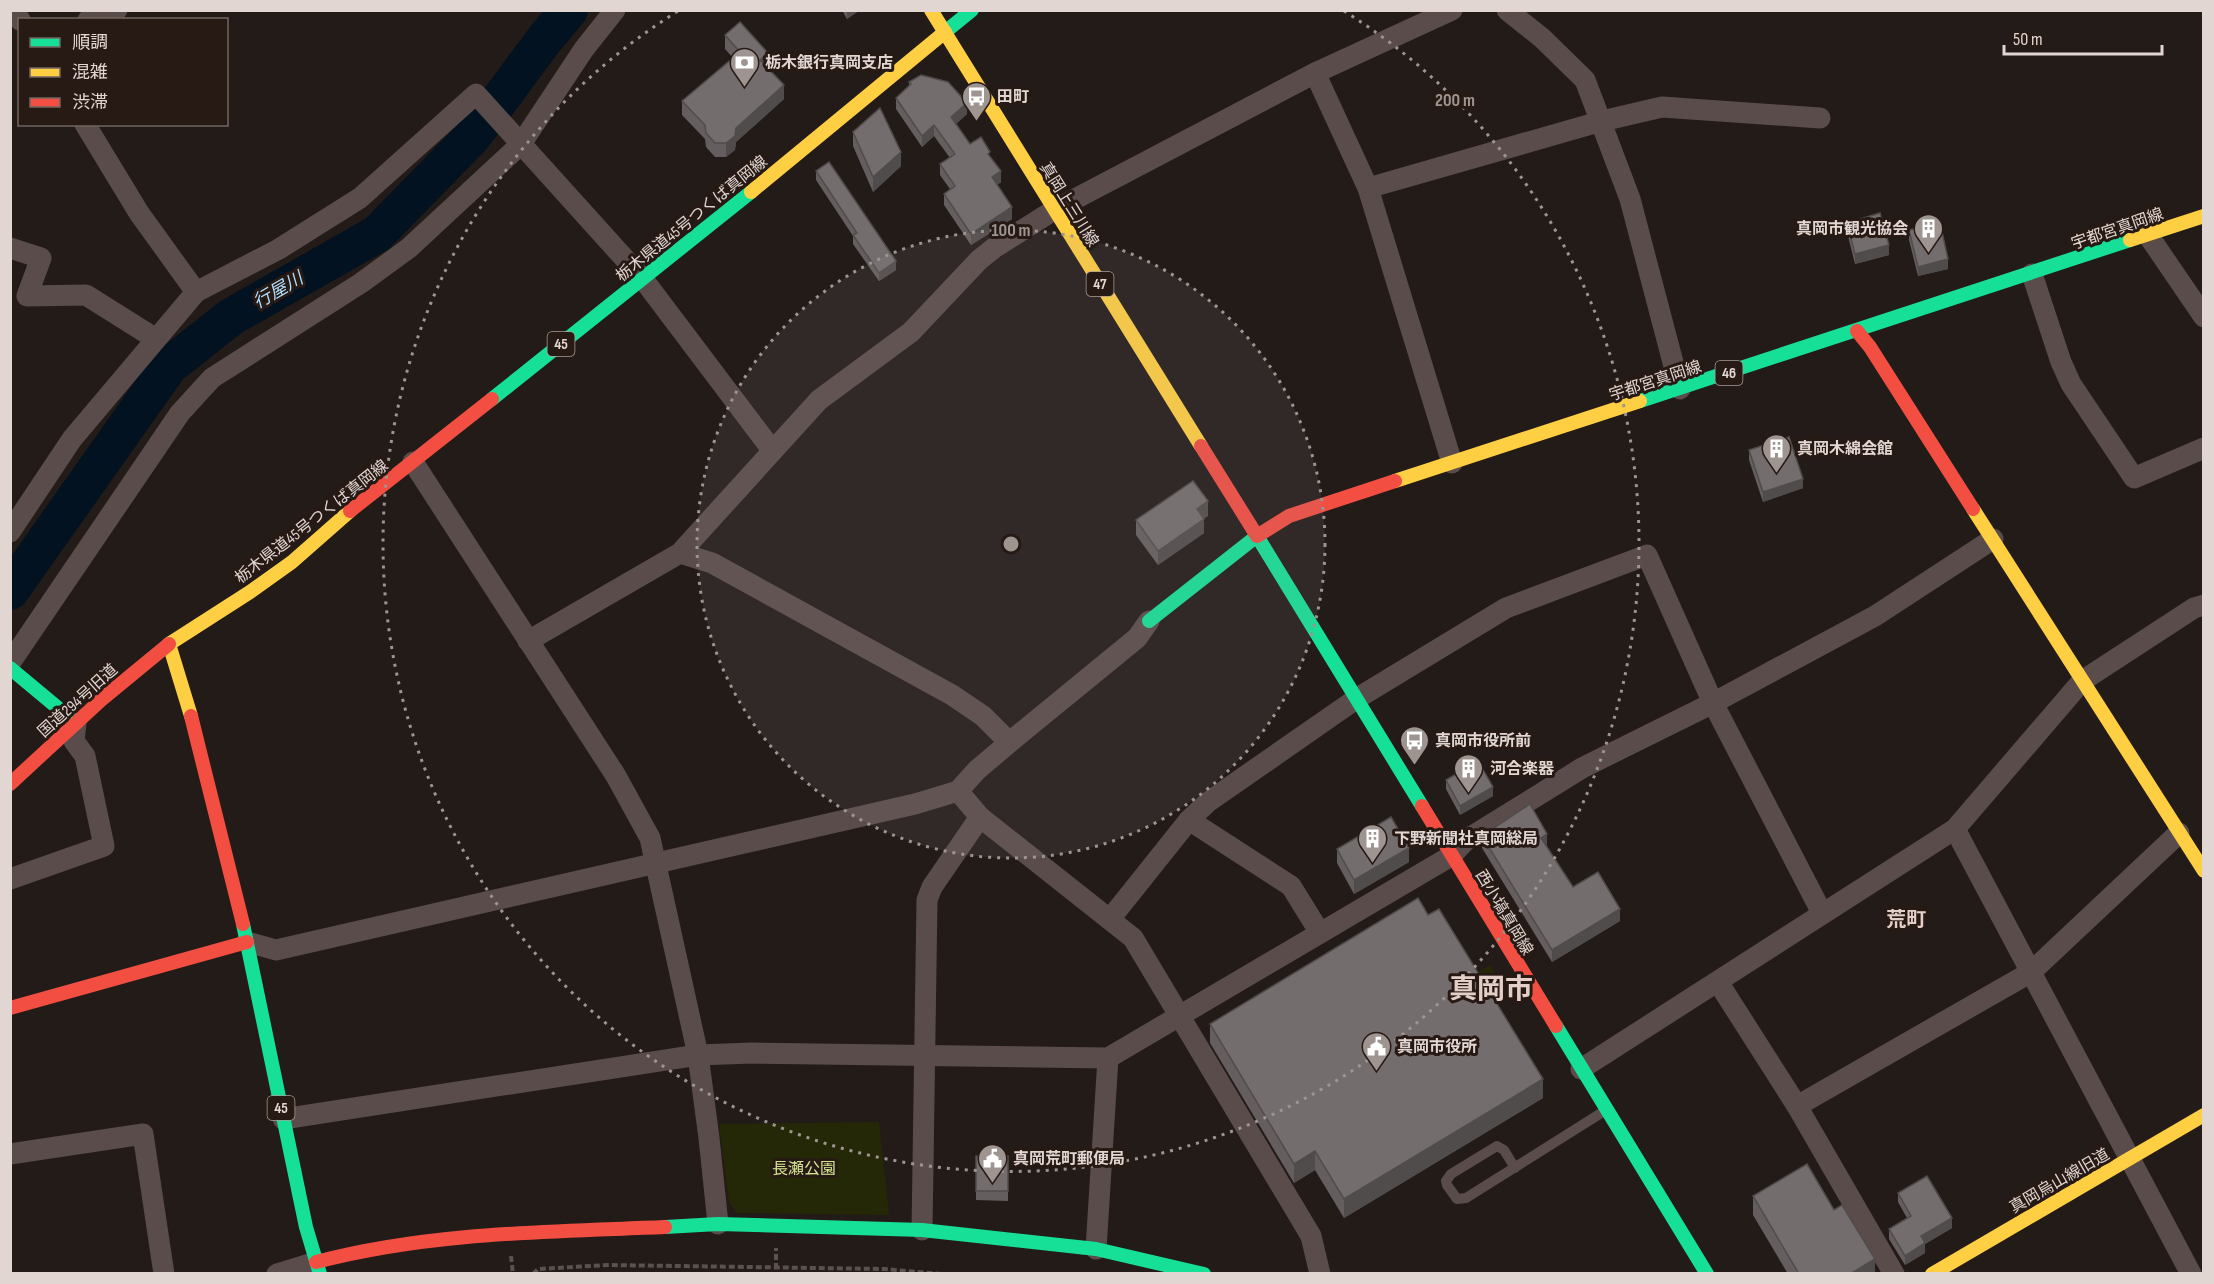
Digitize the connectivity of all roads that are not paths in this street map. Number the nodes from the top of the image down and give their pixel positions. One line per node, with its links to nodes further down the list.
1 (117, 10): 7 (street)
2 (615, 10): 13 (street)
3 (931, 10): 8 (main road, 真岡上三川線 / 47)
4 (972, 10): 8 (main road, 栃木県道45号つくば真岡線)
5 (1452, 10): 9 (street)
6 (1507, 10): 11 (street)
7 (94, 18)
8 (945, 32): 15 (main road, 真岡上三川線 / 47); 20 (main road, 栃木県道45号つくば真岡線 / 45)
9 (1315, 73): 14 (street); 15 (street)
10 (1820, 118): 11 (street)
11 (1602, 121): 14 (street); 25 (street)
12 (86, 126): 21 (street)
13 (518, 141): 20 (street); 21 (street); 38 (street)
14 (1368, 188): 29 (street)
15 (1054, 210): 27 (street); 31 (main road, 真岡上三川線 / 47)
16 (2204, 216): 17 (main road, 宇都宮真岡線 / 46)
17 (2148, 235): 19 (main road, 宇都宮真岡線 / 46); 22 (street)
18 (10, 248): 24 (street)
19 (2031, 274): 23 (main road, 宇都宮真岡線 / 46); 26 (street)
20 (643, 279): 27 (street); 28 (main road, 栃木県道45号つくば真岡線 / 45)
21 (196, 292): 24 (street)
22 (2204, 317)
23 (1857, 331): 25 (main road, 宇都宮真岡線 / 46); 32 (main road)
24 (156, 339): 30 (street)
25 (1680, 389): 29 (main road, 宇都宮真岡線 / 46)
26 (2204, 448)
27 (772, 450): 33 (street)
28 (412, 462): 36 (street); 37 (main road, 栃木県道45号つくば真岡線 / 45)
29 (1452, 463): 31 (main road, 宇都宮真岡線 / 46)
30 (10, 532)
31 (1257, 536): 35 (main road, 宇都宮真岡線); 41 (main road, 西小塙真岡線)
32 (1993, 539): 40 (main road); 42 (street)
33 (680, 553): 36 (street); 44 (street)
34 (2204, 605): 40 (street)
35 (1149, 621): 44 (street)
36 (528, 641): 52 (street)
37 (169, 644): 43 (main road, 国道294号旧道); 58 (main road, 45)
38 (10, 663)
39 (10, 668): 43 (main road)
40 (2082, 681): 49 (street); 50 (main road)
41 (1356, 699): 42 (street); 48 (street); 51 (main road, 西小塙真岡線)
42 (1713, 703): 51 (street); 55 (street)
43 (76, 723): 45 (main road, 国道294号旧道); 54 (street)
44 (1009, 742): 46 (street)
45 (10, 784)
46 (958, 791): 47 (street); 52 (street)
47 (980, 817): 56 (street); 64 (street)
48 (1189, 820): 56 (street); 57 (street)
49 (1955, 829): 55 (street); 59 (street)
50 (2179, 832): 53 (main road); 59 (street)
51 (1451, 856): 57 (street); 66 (main road, 西小塙真岡線)
52 (656, 863): 58 (street); 63 (street)
53 (2204, 871)
54 (10, 879)
55 (1822, 913): 60 (street)
56 (1110, 919): 62 (street)
57 (1320, 933): 62 (street)
58 (247, 942): 61 (main road); 70 (main road, 45)
59 (2031, 972): 67 (street); 72 (street)
60 (1718, 982): 66 (street); 67 (street)
61 (10, 1008)
62 (1179, 1017): 65 (street); 81 (street)
63 (698, 1055): 64 (street); 70 (street); 74 (street)
64 (923, 1056): 65 (street); 75 (street)
65 (1108, 1058): 76 (street)
66 (1581, 1069): 68 (main road, 西小塙真岡線)
67 (1797, 1106): 83 (street)
68 (1607, 1110): 73 (lane); 82 (main road, 西小塙真岡線)
69 (2204, 1115): 72 (main road, 真岡烏山線旧道)
70 (283, 1119): 77 (main road, 45)
71 (10, 1154): 78 (street)
72 (2130, 1157): 84 (main road, 真岡烏山線旧道); 85 (street)
73 (1515, 1168): 73 (lane)
74 (718, 1224): 75 (main road); 77 (main road)
75 (922, 1230): 76 (main road)
76 (1096, 1249): 80 (main road)
77 (318, 1268): 79 (street)
78 (164, 1274)
79 (277, 1274)
80 (1204, 1274)
81 (1320, 1274)
82 (1707, 1274)
83 (1894, 1274)
84 (1932, 1274)
85 (2191, 1274)

